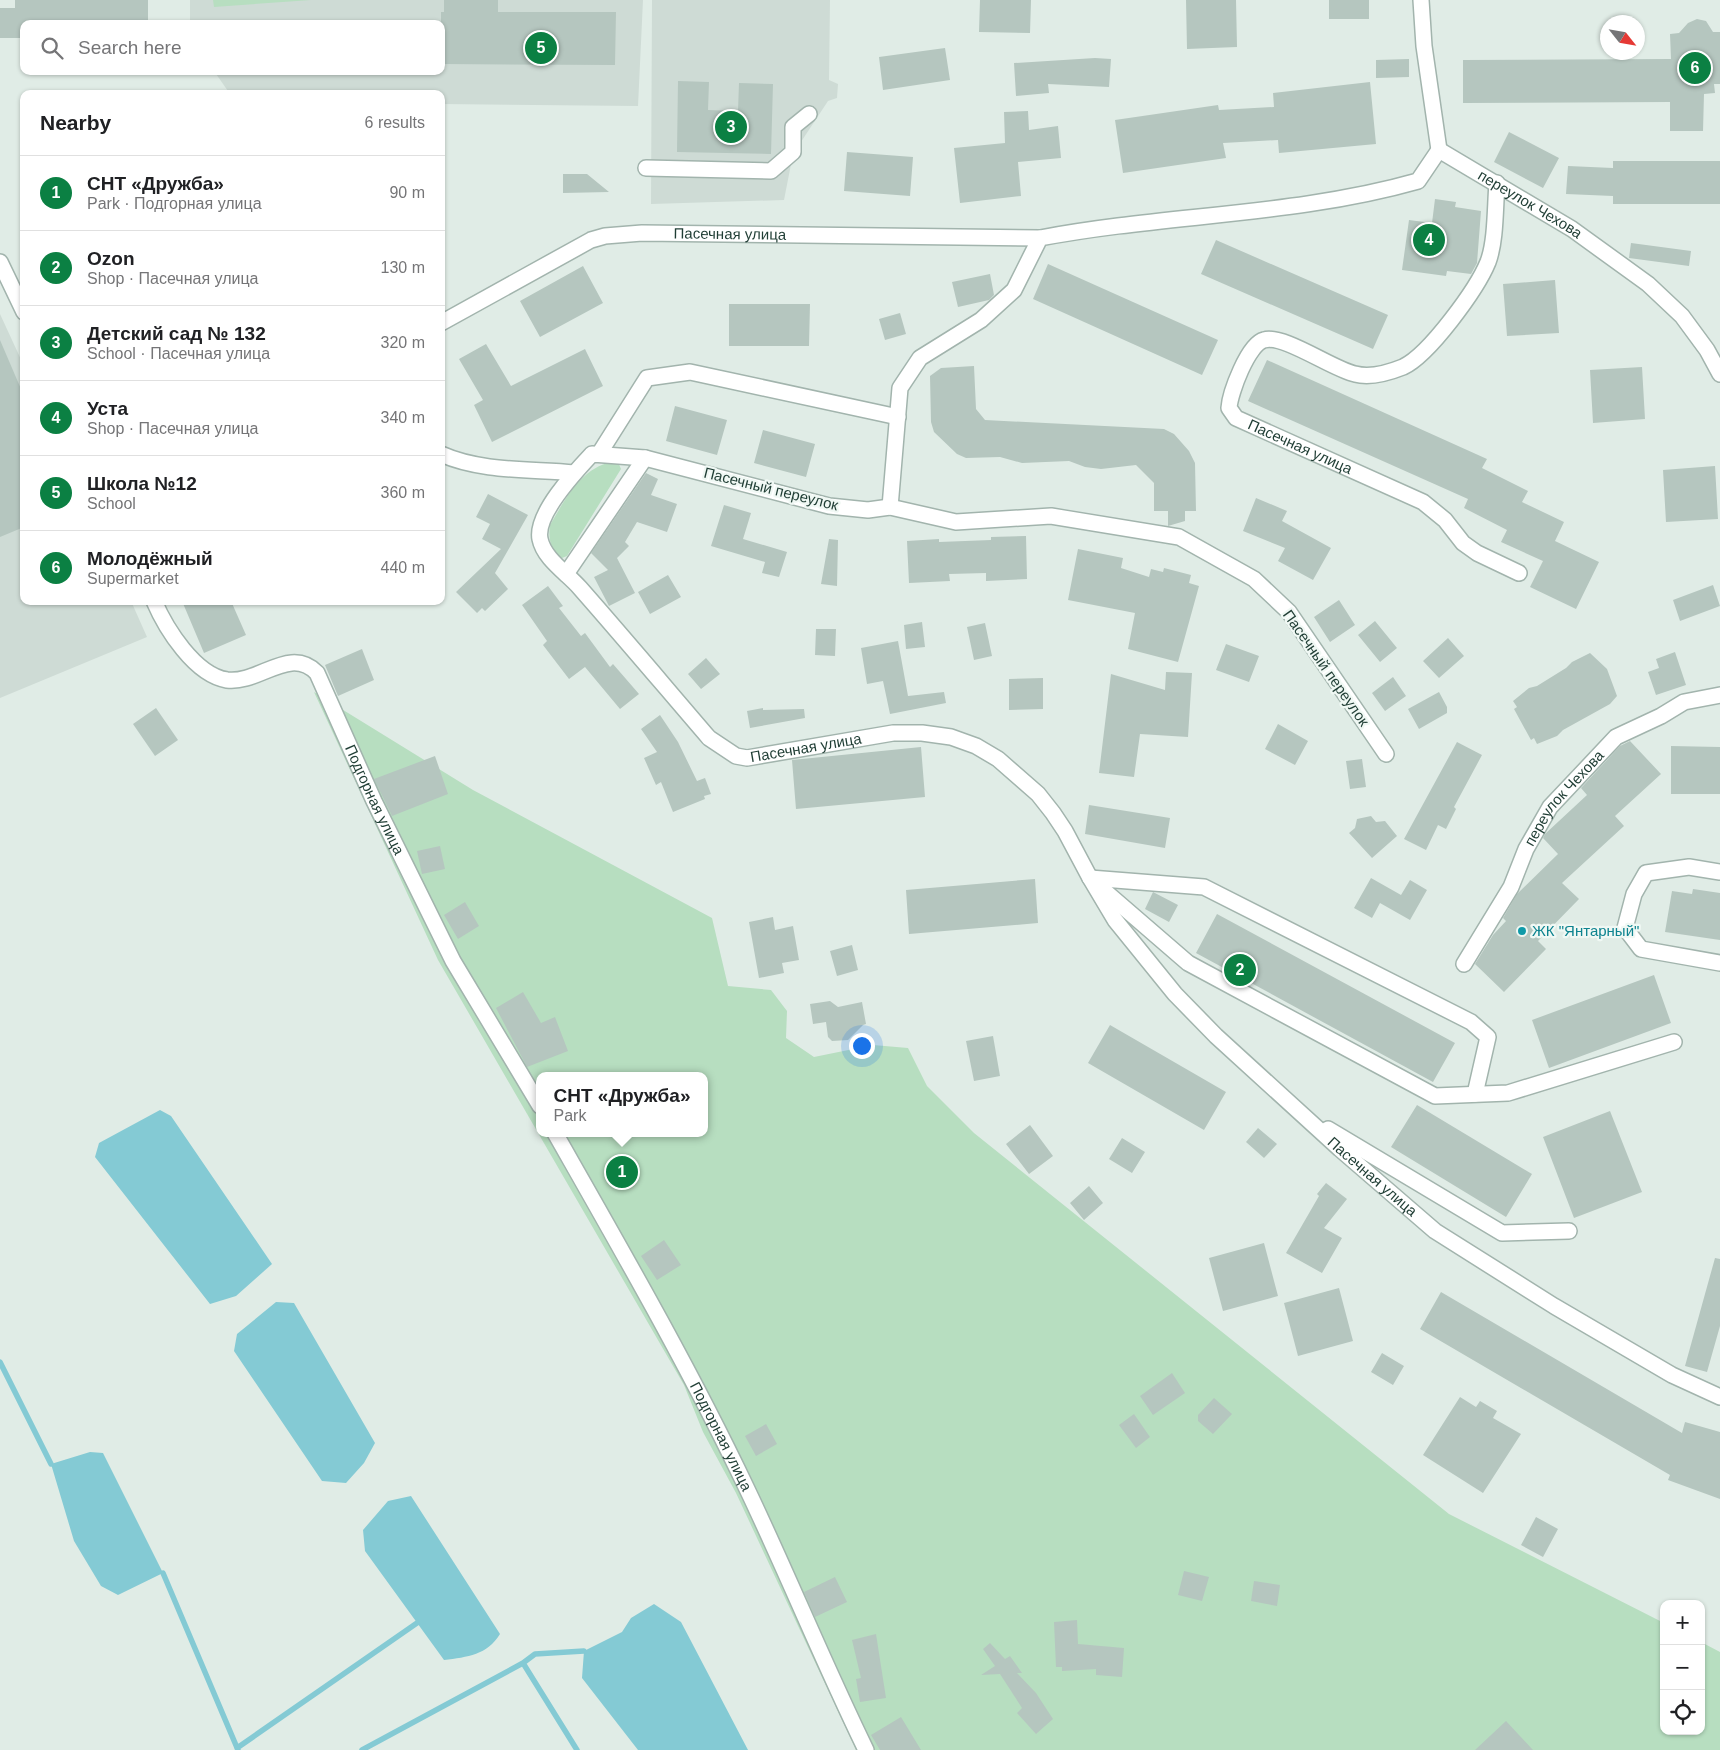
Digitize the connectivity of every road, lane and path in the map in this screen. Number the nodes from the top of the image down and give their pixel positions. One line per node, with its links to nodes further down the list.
1 (1421, 0): 3 (street)
2 (809, 114): 4 (street)
3 (1439, 150): 5 (street, переулок Чехова); 6 (street, Пасечная улица)
4 (646, 168)
5 (1496, 183): 10 (street, переулок Чехова); 17 (street, Пасечная улица)
6 (1040, 238): 9 (street, Пасечная улица); 11 (street)
7 (0, 262): 8 (street)
8 (20, 304)
9 (445, 321)
10 (1720, 374)
11 (898, 417): 12 (street); 16 (street)
12 (599, 454): 14 (street, Пасечный переулок); 15 (street, Пасечная улица)
13 (445, 456): 15 (street)
14 (645, 458): 16 (street, Пасечный переулок); 18 (street)
15 (574, 473): 18 (street, Пасечная улица)
16 (890, 507): 21 (street, Пасечный переулок)
17 (1519, 573)
18 (566, 574): 23 (street, Пасечная улица)
19 (156, 605): 28 (street, Подгорная улица)
20 (1720, 695): 25 (street, переулок Чехова)
21 (1386, 754)
22 (1720, 872): 24 (street)
23 (1090, 878): 27 (street, Пасечная улица); 27 (street); 29 (street, Пасечная улица)
24 (1720, 963)
25 (1464, 964)
26 (1674, 1042): 27 (street, Пасечная улица)
27 (1475, 1094)
28 (536, 1099)
29 (1301, 1113): 31 (street); 32 (street, Пасечная улица)
30 (557, 1137): 33 (street, Подгорная улица)
31 (1568, 1231)
32 (1720, 1397)
33 (866, 1750)

